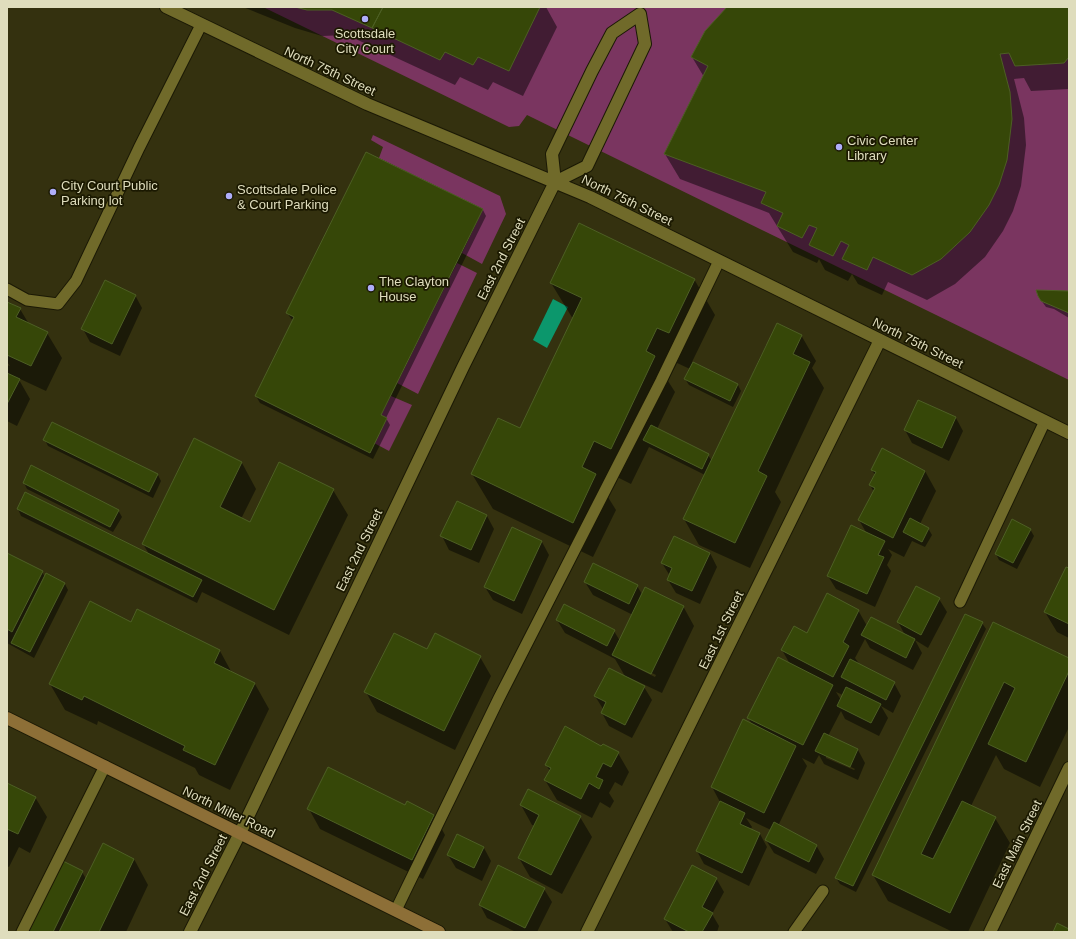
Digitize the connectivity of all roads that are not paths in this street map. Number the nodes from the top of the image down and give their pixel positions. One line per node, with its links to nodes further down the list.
1 (166, 7): 2 (street, North 75th Street)
2 (201, 25): 3 (street, North 75th Street); 5 (lane)
3 (555, 182): 3 (street); 4 (street, North 75th Street); 14 (street, East 2nd Street)
4 (720, 260): 6 (street, North 75th Street); 16 (lane)
5 (7, 289)
6 (880, 340): 7 (street, North 75th Street); 20 (street, East 1st Street)
7 (1044, 421): 8 (street, North 75th Street); 9 (lane)
8 (1069, 433)
9 (960, 602)
10 (7, 718): 11 (street, North Miller Road)
11 (105, 766): 14 (street, North Miller Road); 17 (lane)
12 (1069, 768): 13 (street, East Main Street)
13 (1065, 787): 22 (street, East Main Street)
14 (240, 833): 16 (street, North Miller Road); 18 (street, East 2nd Street)
15 (823, 891): 21 (lane)
16 (396, 910): 19 (street, North Miller Road)
17 (22, 932)
18 (190, 932)
19 (439, 932)
20 (587, 932)
21 (794, 932)
22 (990, 932)

